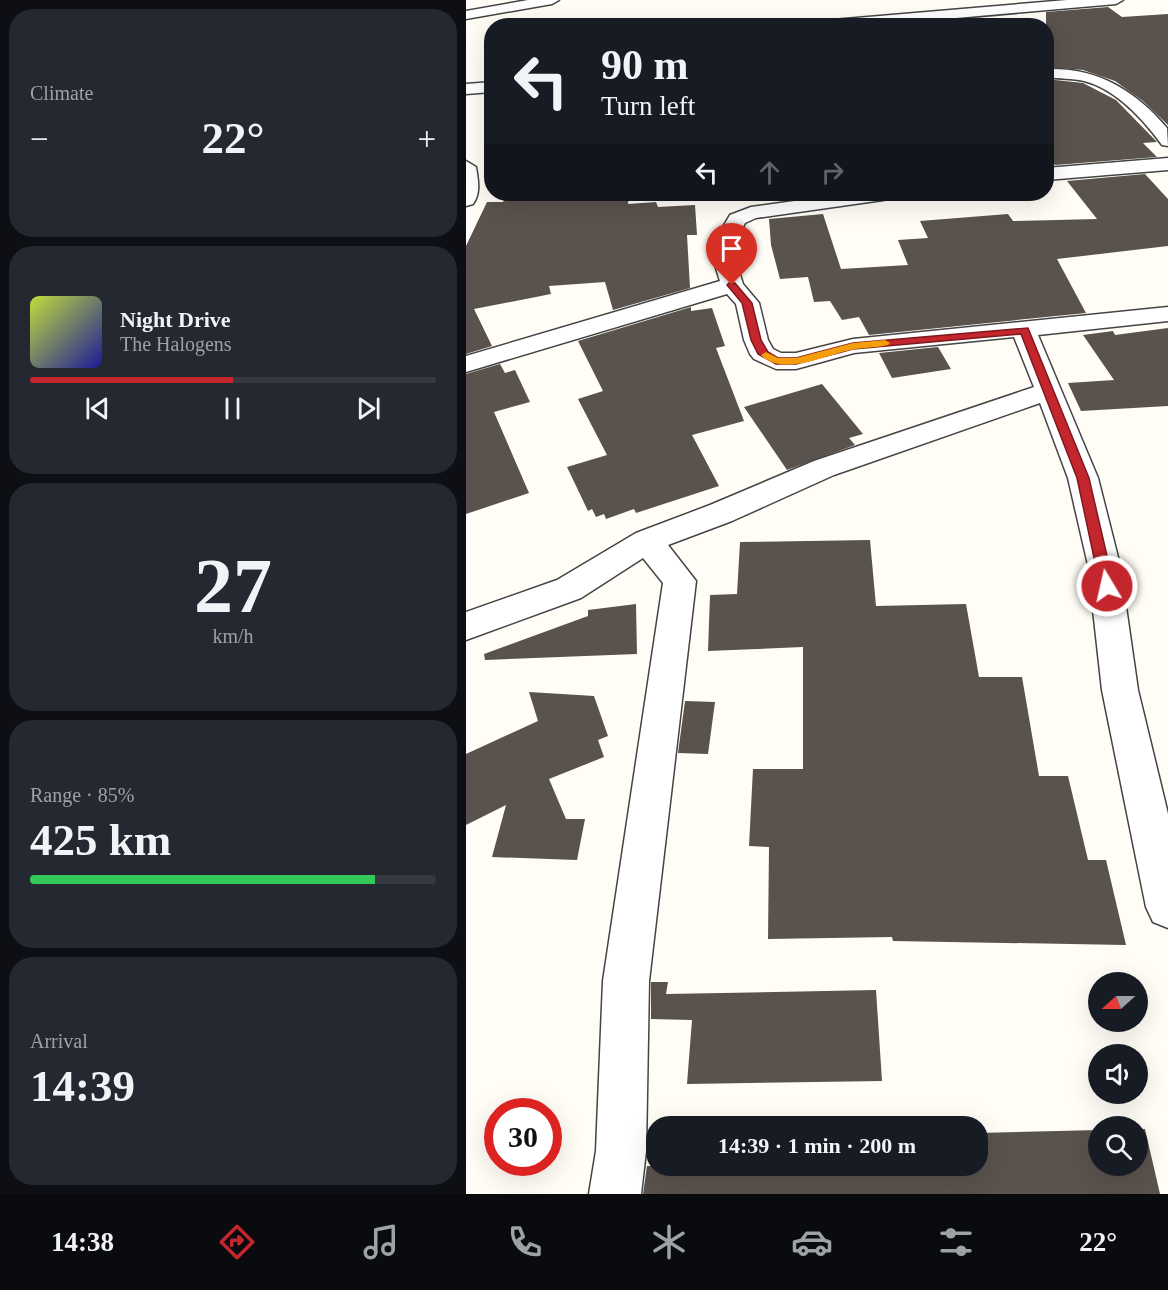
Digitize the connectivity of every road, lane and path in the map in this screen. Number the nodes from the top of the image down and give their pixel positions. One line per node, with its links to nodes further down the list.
1 (552, 0): 5 (street)
2 (1116, 0): 4 (street)
3 (833, 7): 6 (street)
4 (1030, 7): 7 (street); 8 (street)
5 (466, 15)
6 (831, 18)
7 (892, 18)
8 (1024, 18)
9 (1054, 73): 12 (street)
10 (484, 88): 11 (street)
11 (466, 89)
12 (1168, 141)
13 (1168, 164): 15 (street)
14 (466, 167): 16 (street)
15 (1054, 173)
16 (466, 200)
17 (834, 201): 18 (street)
18 (732, 285): 20 (street); 21 (street)
19 (1168, 314): 20 (street)
20 (1024, 331): 22 (street)
21 (466, 364)
22 (1049, 391): 23 (street); 25 (street)
23 (647, 541): 24 (street); 26 (street)
24 (466, 626)
25 (1168, 907)
26 (615, 1194)

